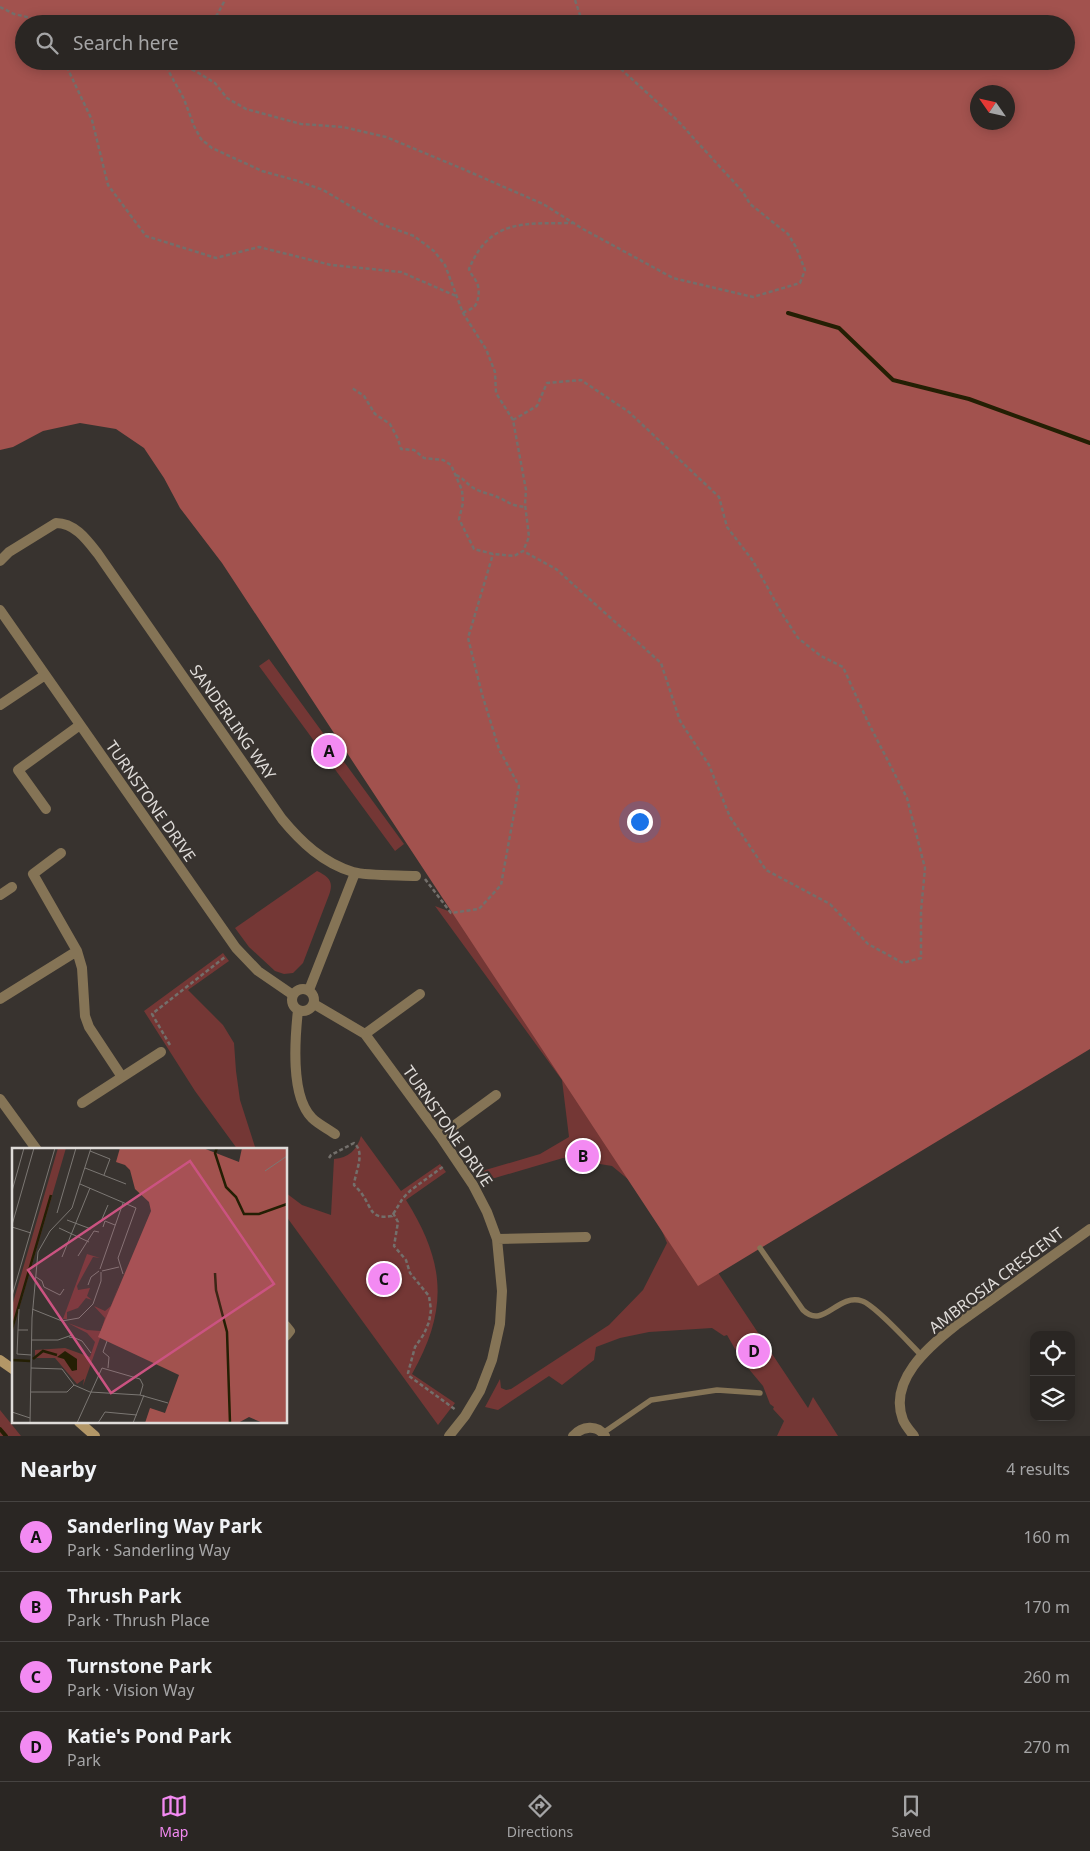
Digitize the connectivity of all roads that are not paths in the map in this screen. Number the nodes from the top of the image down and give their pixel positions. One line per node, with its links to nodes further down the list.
1 (0, 561): 8 (street, SANDERLING WAY)
2 (0, 610): 3 (street, TURNSTONE DRIVE)
3 (45, 675): 4 (street); 5 (street, TURNSTONE DRIVE)
4 (0, 705)
5 (80, 725): 6 (street); 15 (street, TURNSTONE DRIVE)
6 (46, 810)
7 (61, 853): 12 (street)
8 (355, 873): 9 (street, SANDERLING WAY); 13 (street)
9 (419, 875)
10 (12, 887): 11 (street)
11 (0, 895)
12 (77, 951): 16 (street); 21 (street)
13 (309, 990): 15 (street); 17 (street)
14 (420, 994): 19 (street)
15 (293, 995): 18 (street)
16 (0, 999)
17 (314, 1004): 18 (street); 19 (street, TURNSTONE DRIVE)
18 (298, 1010): 25 (street)
19 (365, 1034): 26 (street, TURNSTONE DRIVE)
20 (161, 1052): 21 (street)
21 (122, 1077): 24 (street)
22 (496, 1095): 26 (street)
23 (0, 1099): 27 (street)
24 (82, 1103)
25 (335, 1134)
26 (440, 1136): 30 (street, TURNSTONE DRIVE)
27 (36, 1148)
28 (1090, 1229): 32 (street, AMBROSIA CRESCENT)
29 (586, 1237): 30 (street)
30 (497, 1239): 39 (street, TURNSTONE DRIVE)
31 (760, 1248): 32 (lane)
32 (922, 1356): 41 (street, AMBROSIA CRESCENT)
33 (0, 1360): 34 (main road)
34 (12, 1369)
35 (760, 1393): 37 (lane)
36 (81, 1424): 38 (main road)
37 (604, 1434): 40 (street)
38 (95, 1436)
39 (449, 1436)
40 (573, 1436)
41 (914, 1436)

